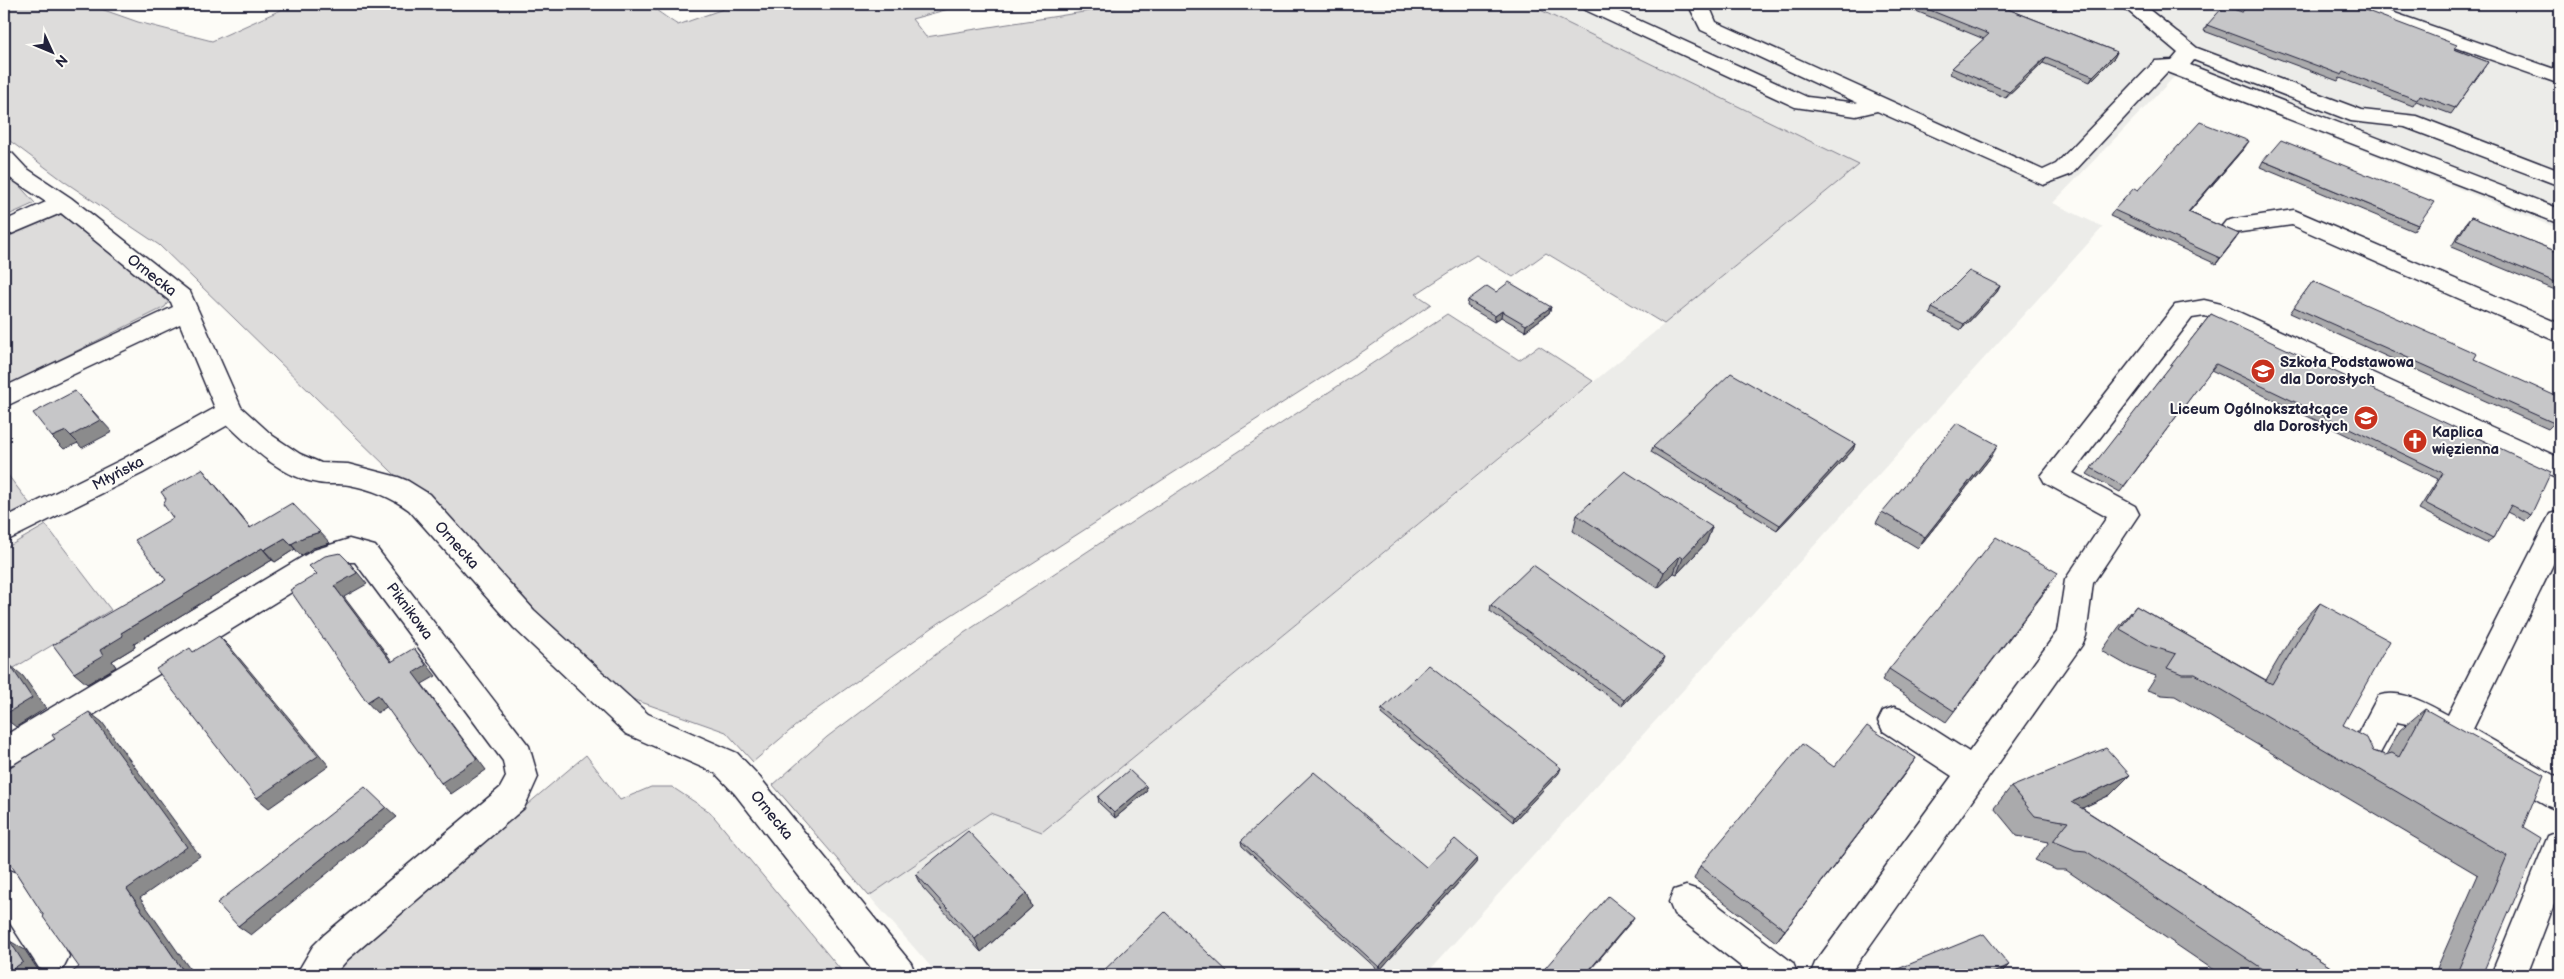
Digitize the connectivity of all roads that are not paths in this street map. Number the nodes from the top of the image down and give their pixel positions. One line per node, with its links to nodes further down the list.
1 (1588, 4): 6 (street)
2 (1702, 4): 5 (street)
3 (2130, 4): 7 (street)
4 (2351, 4): 8 (street)
5 (1708, 26): 6 (street); 9 (street)
6 (1673, 42): 9 (street)
7 (2184, 59): 9 (street); 10 (street); 11 (street)
8 (2560, 78)
9 (1879, 104)
10 (2359, 116): 11 (street); 13 (street)
11 (2369, 142): 15 (street)
12 (4, 158): 14 (street, Ornecka)
13 (2560, 179)
14 (62, 203): 17 (street); 18 (street, Ornecka)
15 (2557, 208)
16 (2234, 226): 19 (street)
17 (4, 230)
18 (188, 310): 20 (street); 21 (street, Ornecka)
19 (2560, 334)
20 (4, 398)
21 (230, 412): 24 (street, Młyńska); 36 (street, Ornecka)
22 (2560, 469): 29 (street)
23 (2560, 522): 26 (street)
24 (4, 531)
25 (1894, 721): 29 (street)
26 (2454, 735): 28 (street); 30 (street)
27 (4, 753): 35 (street, Piknikowa)
28 (2360, 760)
29 (1973, 772): 38 (street)
30 (2560, 796)
31 (2560, 847): 39 (street)
32 (4, 884): 34 (street)
33 (1686, 902): 37 (street)
34 (51, 956)
35 (314, 975)
36 (898, 975)
37 (1780, 975)
38 (1828, 975)
39 (2509, 975)

